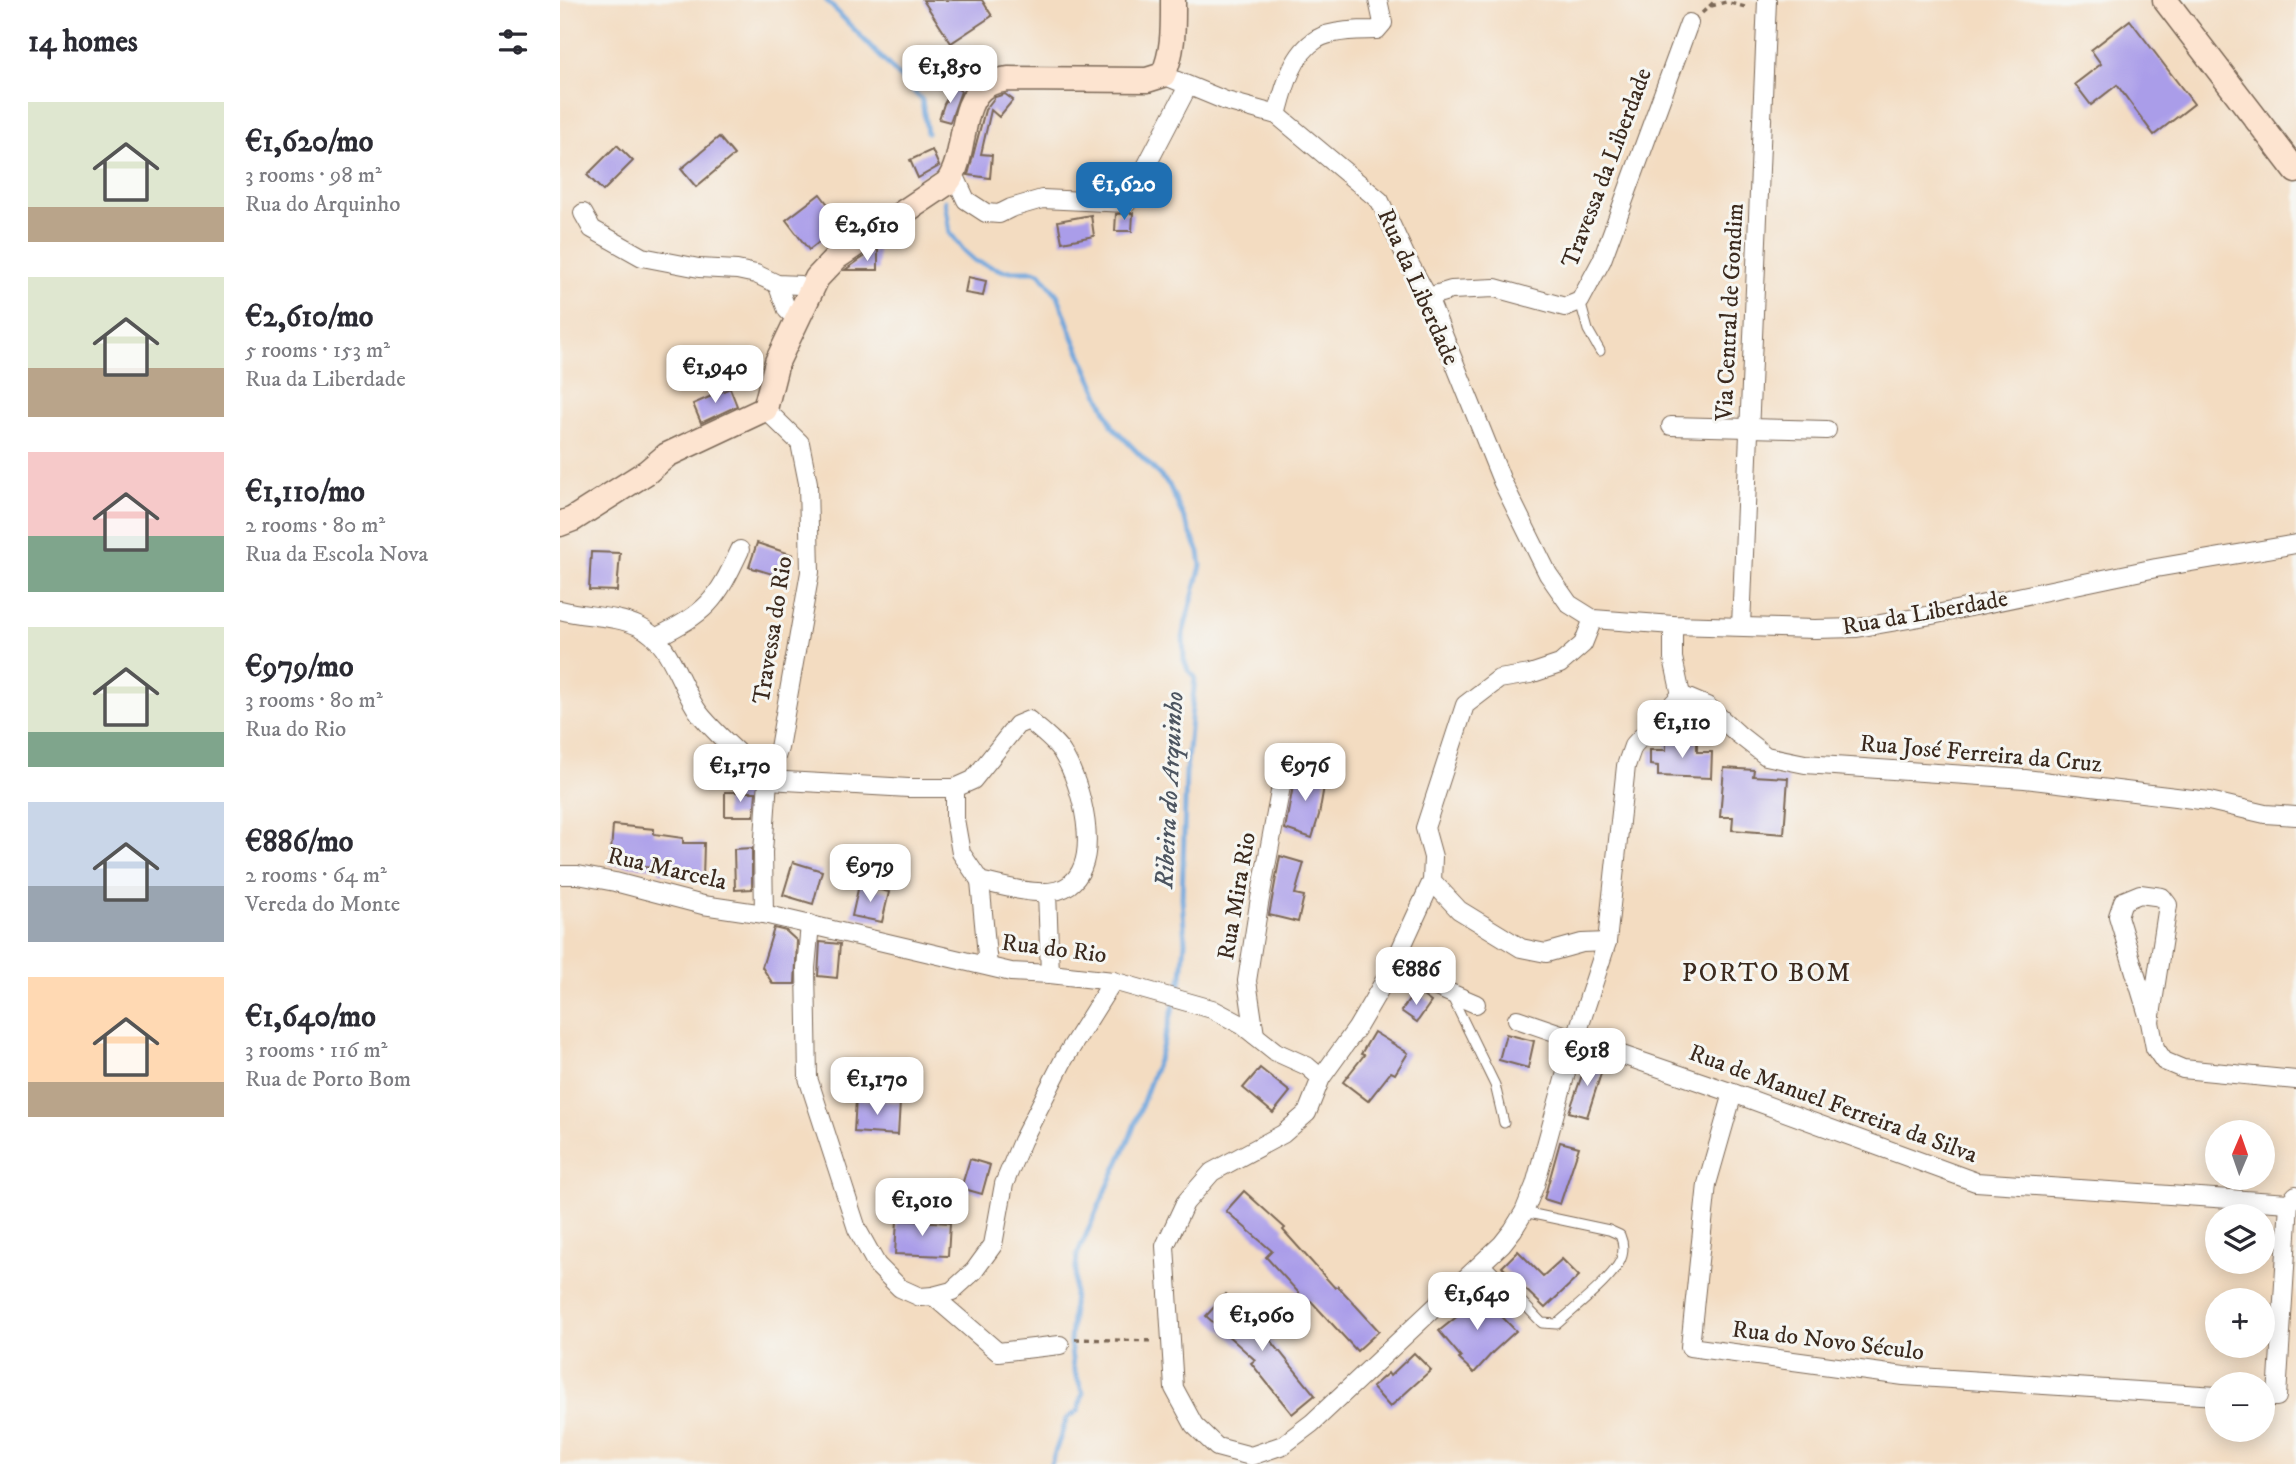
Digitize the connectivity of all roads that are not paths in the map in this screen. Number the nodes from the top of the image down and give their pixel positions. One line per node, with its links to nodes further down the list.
1 (1173, 0): 6 (street)
2 (1378, 0): 8 (street)
3 (2165, 0): 9 (street)
4 (1767, 8): 20 (street, Via Central de Gondim)
5 (1689, 23): 15 (street, Travessa da Liberdade)
6 (1163, 75): 7 (street, Rua da Liberdade); 10 (street)
7 (1188, 86): 8 (street, Rua da Liberdade); 10 (street)
8 (1277, 115): 14 (street, Rua da Liberdade)
9 (2296, 171)
10 (954, 174): 13 (street)
11 (583, 213): 12 (street)
12 (777, 285): 13 (street); 16 (street)
13 (811, 289): 16 (street)
14 (1428, 297): 15 (street, Travessa da Liberdade); 26 (street, Rua da Liberdade)
15 (1580, 300): 17 (lane)
16 (797, 320): 18 (street)
17 (1600, 351)
18 (765, 410): 22 (street); 32 (street, Travessa do Rio)
19 (1671, 426): 20 (street)
20 (1749, 428): 21 (street); 28 (street, Via Central de Gondim)
21 (1827, 430)
22 (560, 524)
23 (2296, 544): 28 (street, Rua da Liberdade)
24 (740, 550): 29 (street)
25 (560, 610): 29 (street)
26 (1593, 619): 27 (street, Rua da Liberdade); 37 (street)
27 (1673, 625): 28 (street, Rua da Liberdade); 30 (street)
28 (1741, 626)
29 (655, 638): 32 (street)
30 (1681, 695): 34 (street, Rua José Ferreira da Cruz); 41 (street)
31 (1285, 765): 50 (street, Rua Mira Rio)
32 (768, 780): 33 (street); 39 (street, Travessa do Rio)
33 (955, 788): 36 (street); 38 (street)
34 (2296, 816)
35 (560, 875): 39 (street, Rua Marcela)
36 (980, 881): 38 (street); 42 (street)
37 (1432, 881): 41 (street); 43 (street)
38 (1047, 892): 44 (street)
39 (764, 914): 40 (street, Rua do Rio)
40 (810, 924): 42 (street, Rua do Rio); 59 (street)
41 (1607, 942): 51 (street)
42 (988, 966): 44 (street, Rua do Rio)
43 (1392, 968): 46 (street); 52 (street)
44 (1050, 974): 45 (street, Rua do Rio)
45 (1112, 981): 50 (street, Rua do Rio); 59 (street)
46 (1451, 993): 47 (street); 55 (lane)
47 (1476, 1004)
48 (1517, 1019): 51 (street, Rua de Manuel Ferreira da Silva)
49 (2150, 1022): 49 (street); 53 (street)
50 (1255, 1035): 52 (street, Rua do Rio)
51 (1575, 1040): 54 (street, Rua de Manuel Ferreira da Silva); 57 (street)
52 (1321, 1078): 58 (street)
53 (2296, 1080)
54 (1733, 1093): 56 (street, Rua de Manuel Ferreira da Silva); 62 (street, Rua do Novo Século)
55 (1504, 1123)
56 (2292, 1199): 61 (street)
57 (1524, 1212): 58 (street); 58 (lane)
58 (1483, 1261)
59 (933, 1296): 60 (street)
60 (1060, 1345)
61 (2273, 1372)
62 (2205, 1395)

